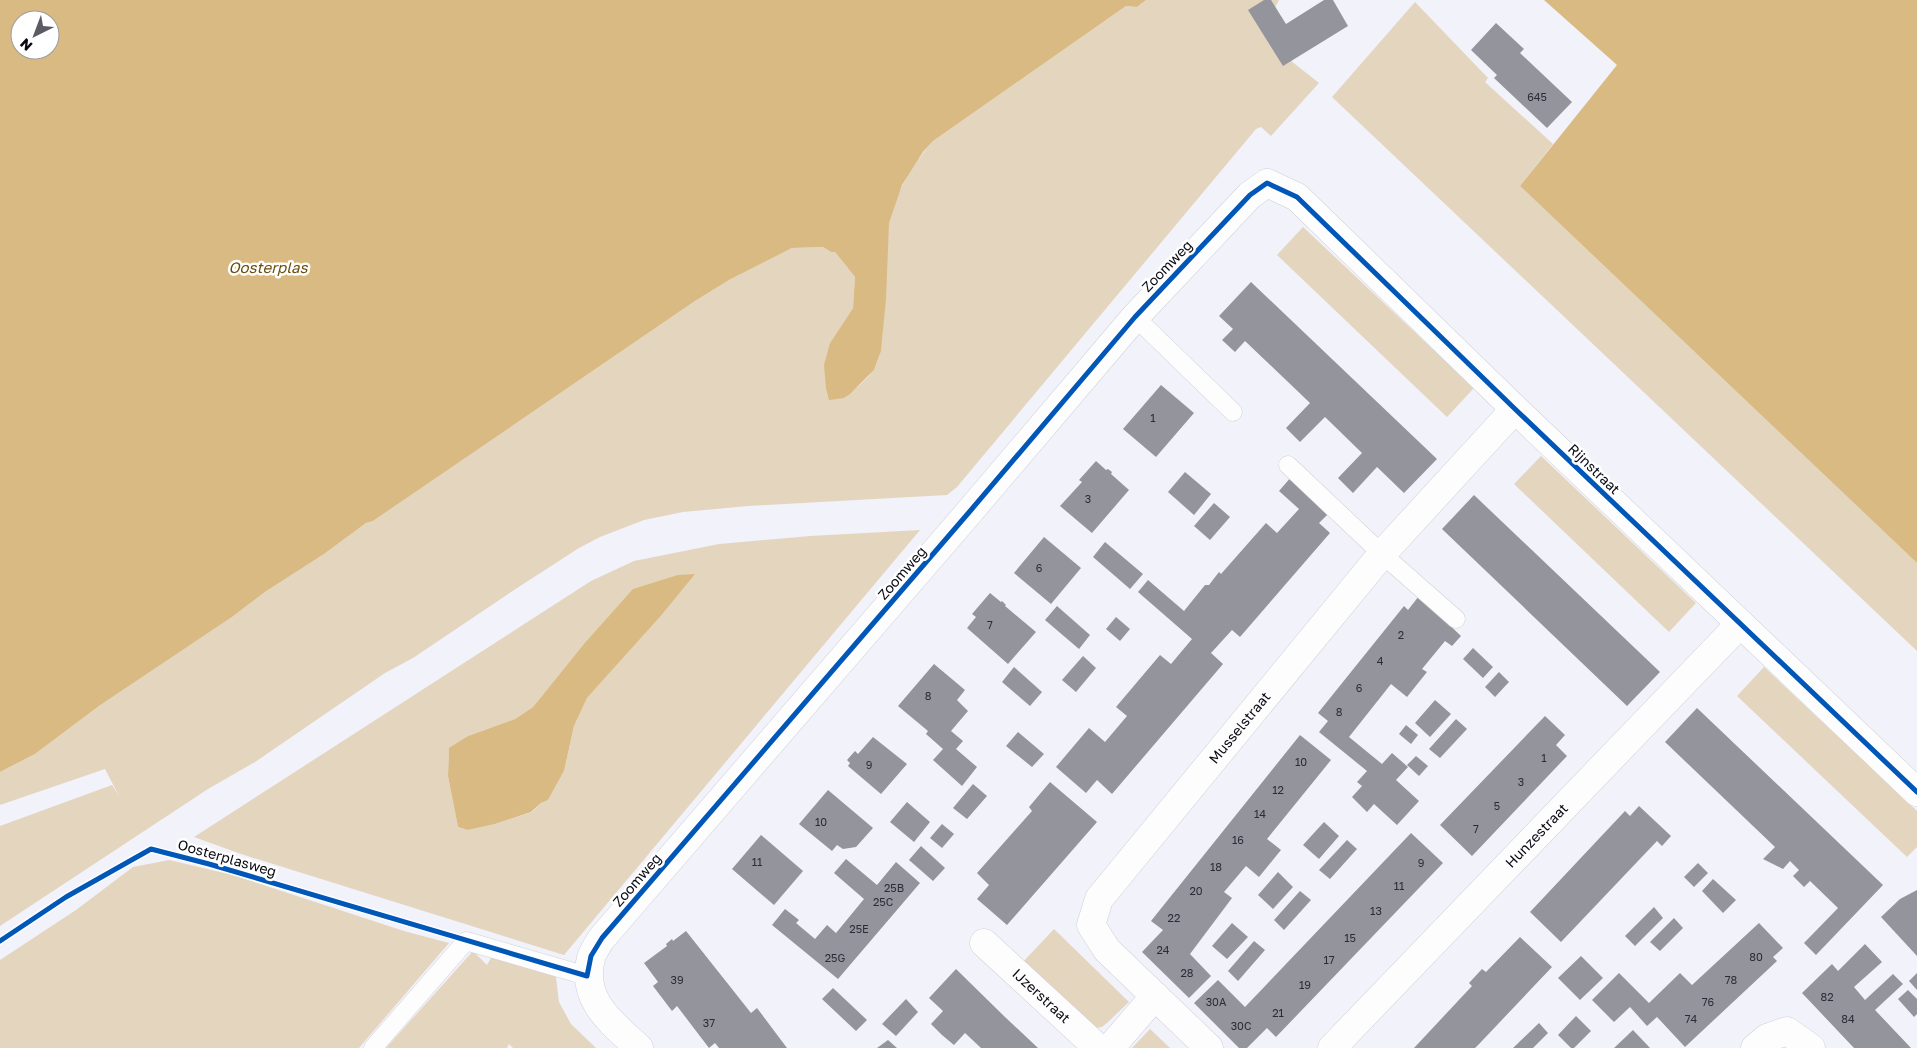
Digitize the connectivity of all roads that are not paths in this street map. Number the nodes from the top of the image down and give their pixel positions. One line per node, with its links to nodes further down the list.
1 (1250, 195): 2 (street, Zoomweg); 3 (street, Rijnstraat)
2 (1135, 316): 4 (lane); 11 (street, Zoomweg)
3 (1515, 409): 6 (street, Musselstraat); 8 (street, Rijnstraat)
4 (1233, 412)
5 (1288, 465): 6 (lane)
6 (1382, 554): 7 (lane); 12 (street, Musselstraat)
7 (1456, 618)
8 (1740, 624): 9 (street, Rijnstraat); 18 (street, Hunzestraat)
9 (1917, 792)
10 (984, 943): 15 (street, IJzerstraat)
11 (588, 976): 13 (lane); 14 (street)
12 (1155, 996): 16 (street); 17 (street, Musselstraat)
13 (373, 1048)
14 (639, 1048)
15 (1098, 1048)
16 (1110, 1048)
17 (1210, 1048)
18 (1332, 1048)
19 (1755, 1048): 20 (street)
20 (1811, 1048)

